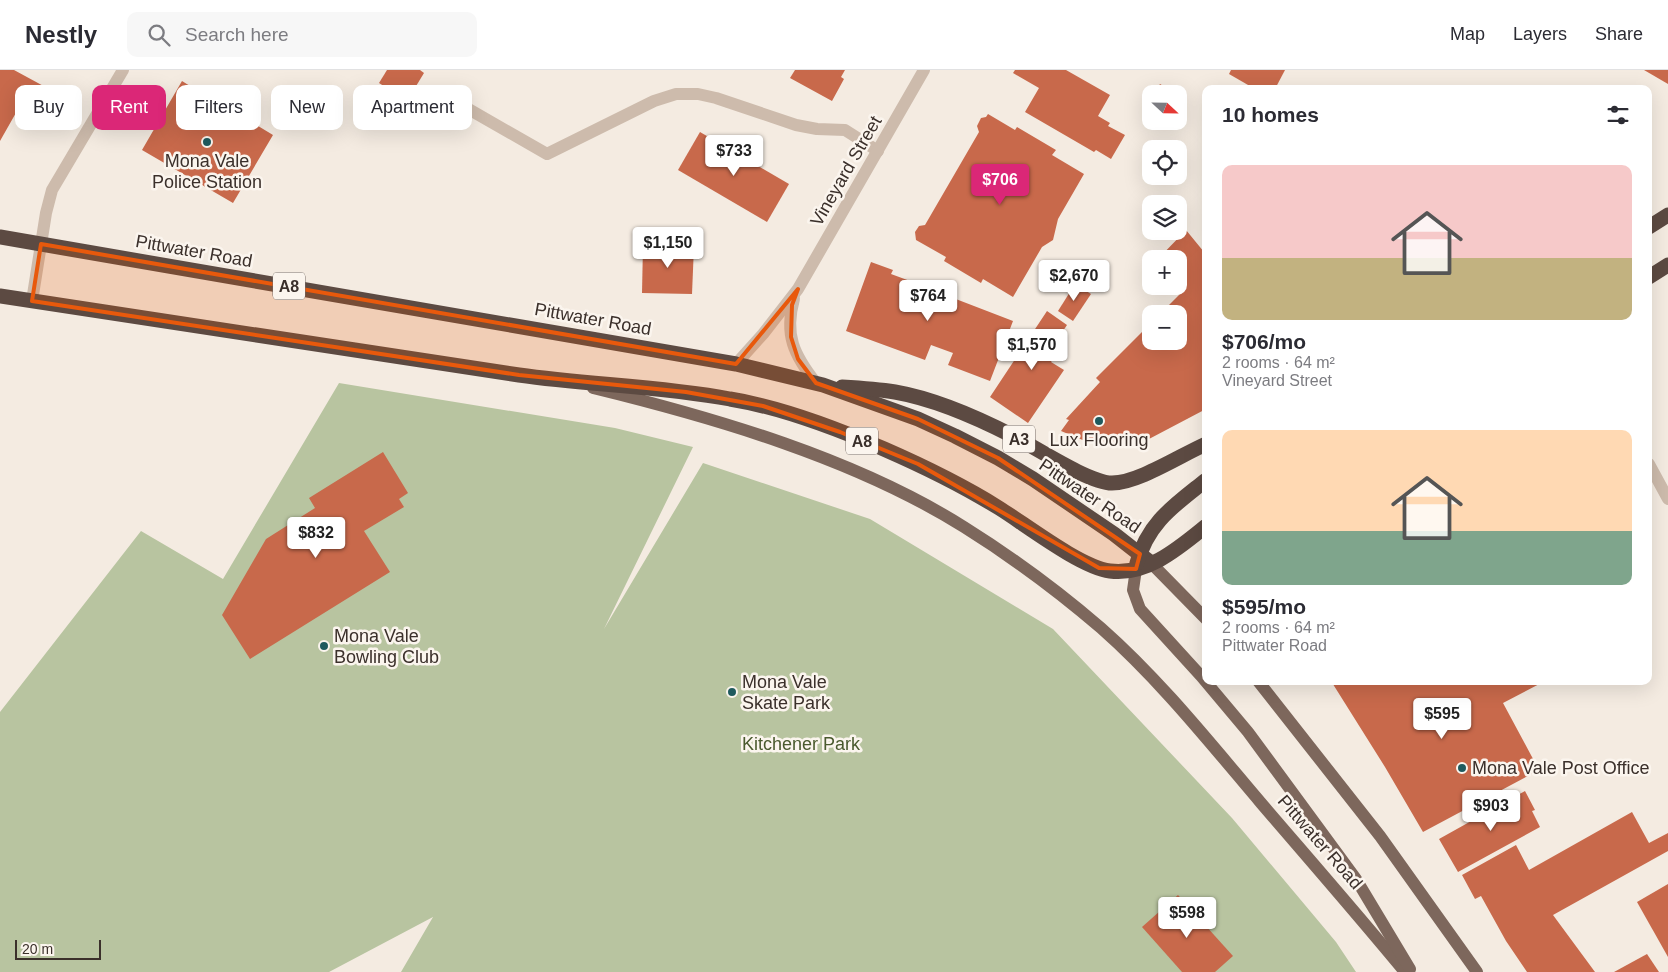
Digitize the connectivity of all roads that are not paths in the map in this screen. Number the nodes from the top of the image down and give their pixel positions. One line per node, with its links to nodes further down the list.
1 (123, 70): 8 (street)
2 (924, 70): 4 (street, Vineyard Street)
3 (472, 111): 4 (street)
4 (878, 151): 11 (street, Vineyard Street)
5 (1668, 216): 6 (highway)
6 (1652, 225)
7 (0, 237): 8 (highway, Pittwater Road / A8)
8 (42, 244): 13 (street); 14 (highway, Pittwater Road / A8)
9 (1668, 265): 10 (highway)
10 (1652, 275)
11 (798, 290): 14 (street, Vineyard Street); 16 (street, Vineyard Street)
12 (0, 296): 13 (highway, Pittwater Road / A8)
13 (32, 301): 15 (highway, Pittwater Road / A8)
14 (736, 364): 16 (highway, Pittwater Road / A8)
15 (563, 381): 23 (highway, Pittwater Road / A8); 28 (main road, Pittwater Road)
16 (820, 384): 17 (highway, A3); 22 (highway, Pittwater Road / A8)
17 (1202, 446)
18 (1652, 470): 20 (street)
19 (1202, 483): 22 (highway)
20 (1668, 500)
21 (1202, 529): 22 (highway)
22 (1145, 558): 23 (highway, Pittwater Road / A8); 24 (main road, Pittwater Road)
23 (1136, 569): 25 (main road, Pittwater Road)
24 (1202, 614)
25 (1202, 677)
26 (1209, 685): 29 (main road, Pittwater Road)
27 (1261, 685): 30 (main road)
28 (1405, 972)
29 (1412, 972)
30 (1477, 972)

